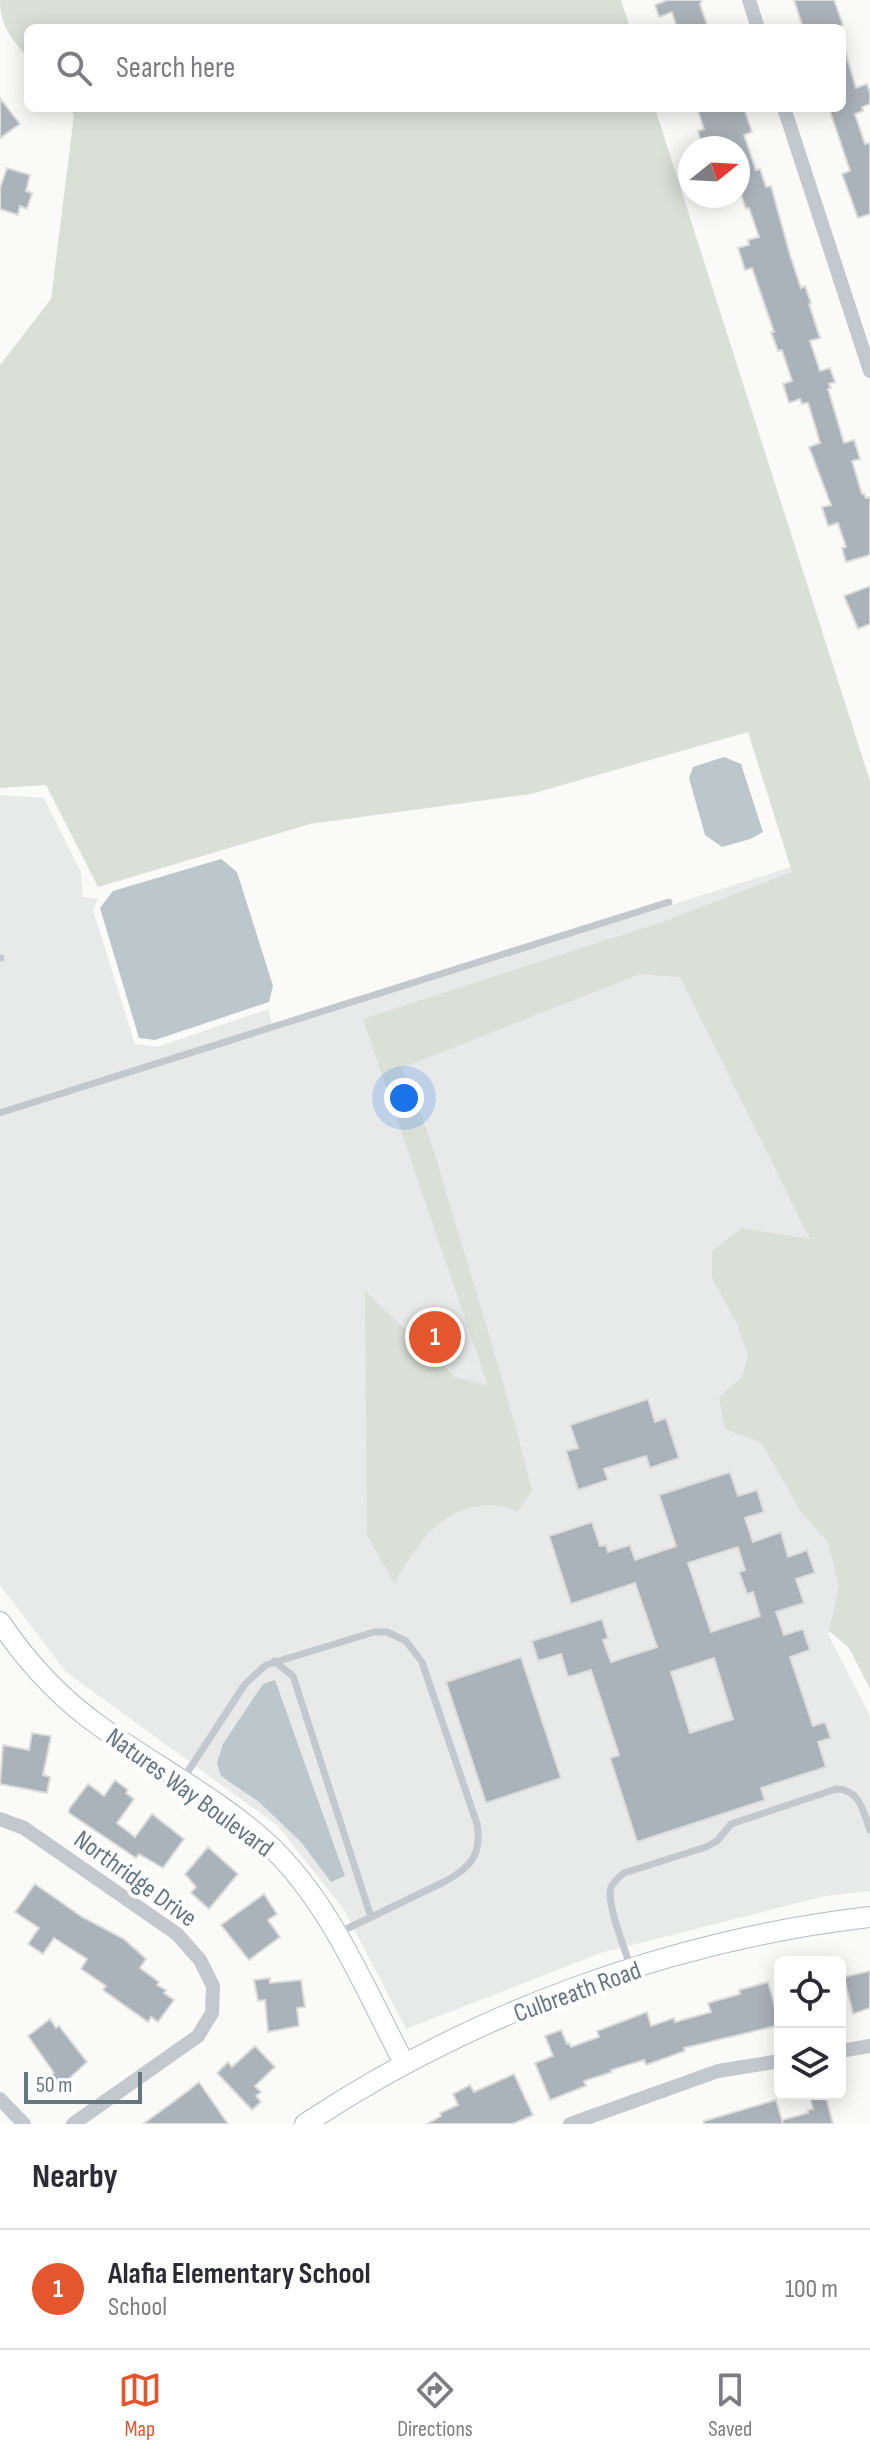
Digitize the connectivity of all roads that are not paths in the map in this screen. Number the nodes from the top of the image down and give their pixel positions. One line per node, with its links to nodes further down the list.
1 (749, 0): 2 (street)
2 (757, 24)
3 (785, 112): 4 (street)
4 (870, 371)
5 (669, 902): 6 (lane)
6 (0, 1113)
7 (0, 1622): 9 (street, Natures Way Boulevard)
8 (274, 1661): 9 (lane); 12 (lane); 12 (lane)
9 (182, 1782): 14 (street, Natures Way Boulevard)
10 (0, 1819): 22 (street, Northridge Drive)
11 (870, 1830): 15 (lane)
12 (371, 1917): 14 (lane)
13 (870, 1917): 15 (street, Culbreath Road)
14 (336, 1933): 19 (street, Natures Way Boulevard)
15 (631, 1970): 19 (street, Culbreath Road)
16 (870, 2046): 17 (street)
17 (846, 2050)
18 (774, 2062): 24 (street)
19 (404, 2063): 23 (street, Culbreath Road)
20 (0, 2099): 21 (street)
21 (24, 2124)
22 (73, 2124)
23 (305, 2124)
24 (570, 2124)

